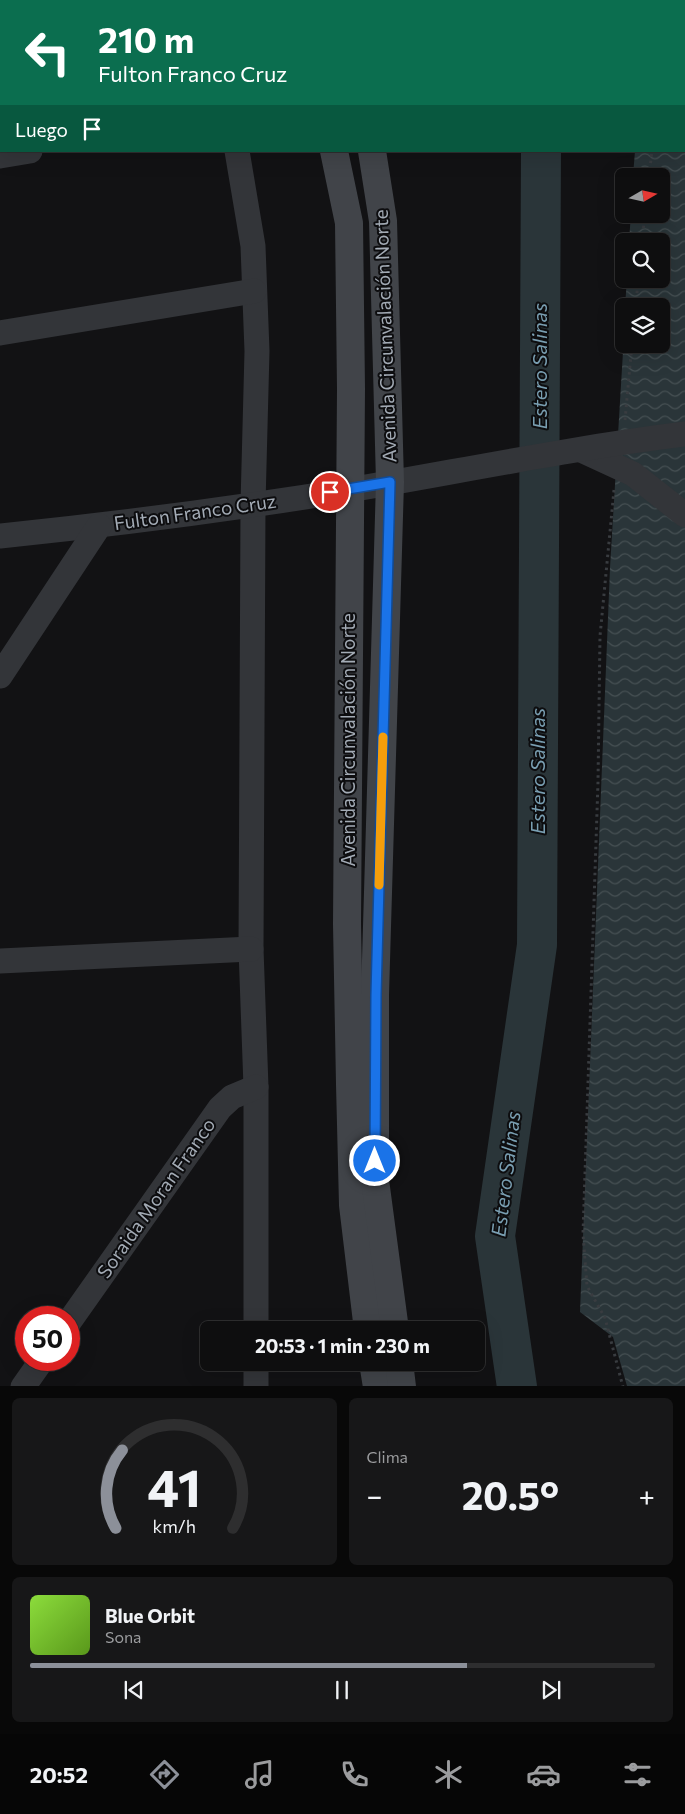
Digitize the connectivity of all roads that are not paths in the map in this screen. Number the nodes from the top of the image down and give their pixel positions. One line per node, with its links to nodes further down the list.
1 (24, 152): 5 (street)
2 (237, 152): 6 (street)
3 (334, 152): 11 (main road, Avenida Circunvalación Norte)
4 (373, 153): 10 (main road, Avenida Circunvalación Norte)
5 (0, 156)
6 (254, 292): 7 (street); 12 (street)
7 (0, 333)
8 (685, 434): 9 (street, Fulton Franco Cruz)
9 (581, 450): 10 (street, Fulton Franco Cruz); 13 (street)
10 (390, 482): 11 (street, Fulton Franco Cruz); 19 (main road, Avenida Circunvalación Norte)
11 (350, 490): 12 (street, Fulton Franco Cruz); 19 (main road, Avenida Circunvalación Norte)
12 (253, 504): 14 (street, Fulton Franco Cruz); 17 (street)
13 (685, 515)
14 (99, 526): 15 (street, Fulton Franco Cruz); 16 (street)
15 (0, 536)
16 (0, 676)
17 (251, 949): 18 (street); 20 (street)
18 (0, 961)
19 (363, 1085): 23 (main road, Avenida Circunvalación Norte); 24 (main road, Avenida Circunvalación Norte)
20 (256, 1087): 21 (street, Soraida Moran Franco); 22 (street)
21 (80, 1306)
22 (256, 1321)
23 (367, 1321)
24 (394, 1321)
25 (34, 1371): 29 (street)
26 (256, 1371): 30 (street)
27 (374, 1371): 31 (main road)
28 (400, 1371): 32 (main road)
29 (23, 1386)
30 (256, 1386)
31 (377, 1386)
32 (402, 1386)

